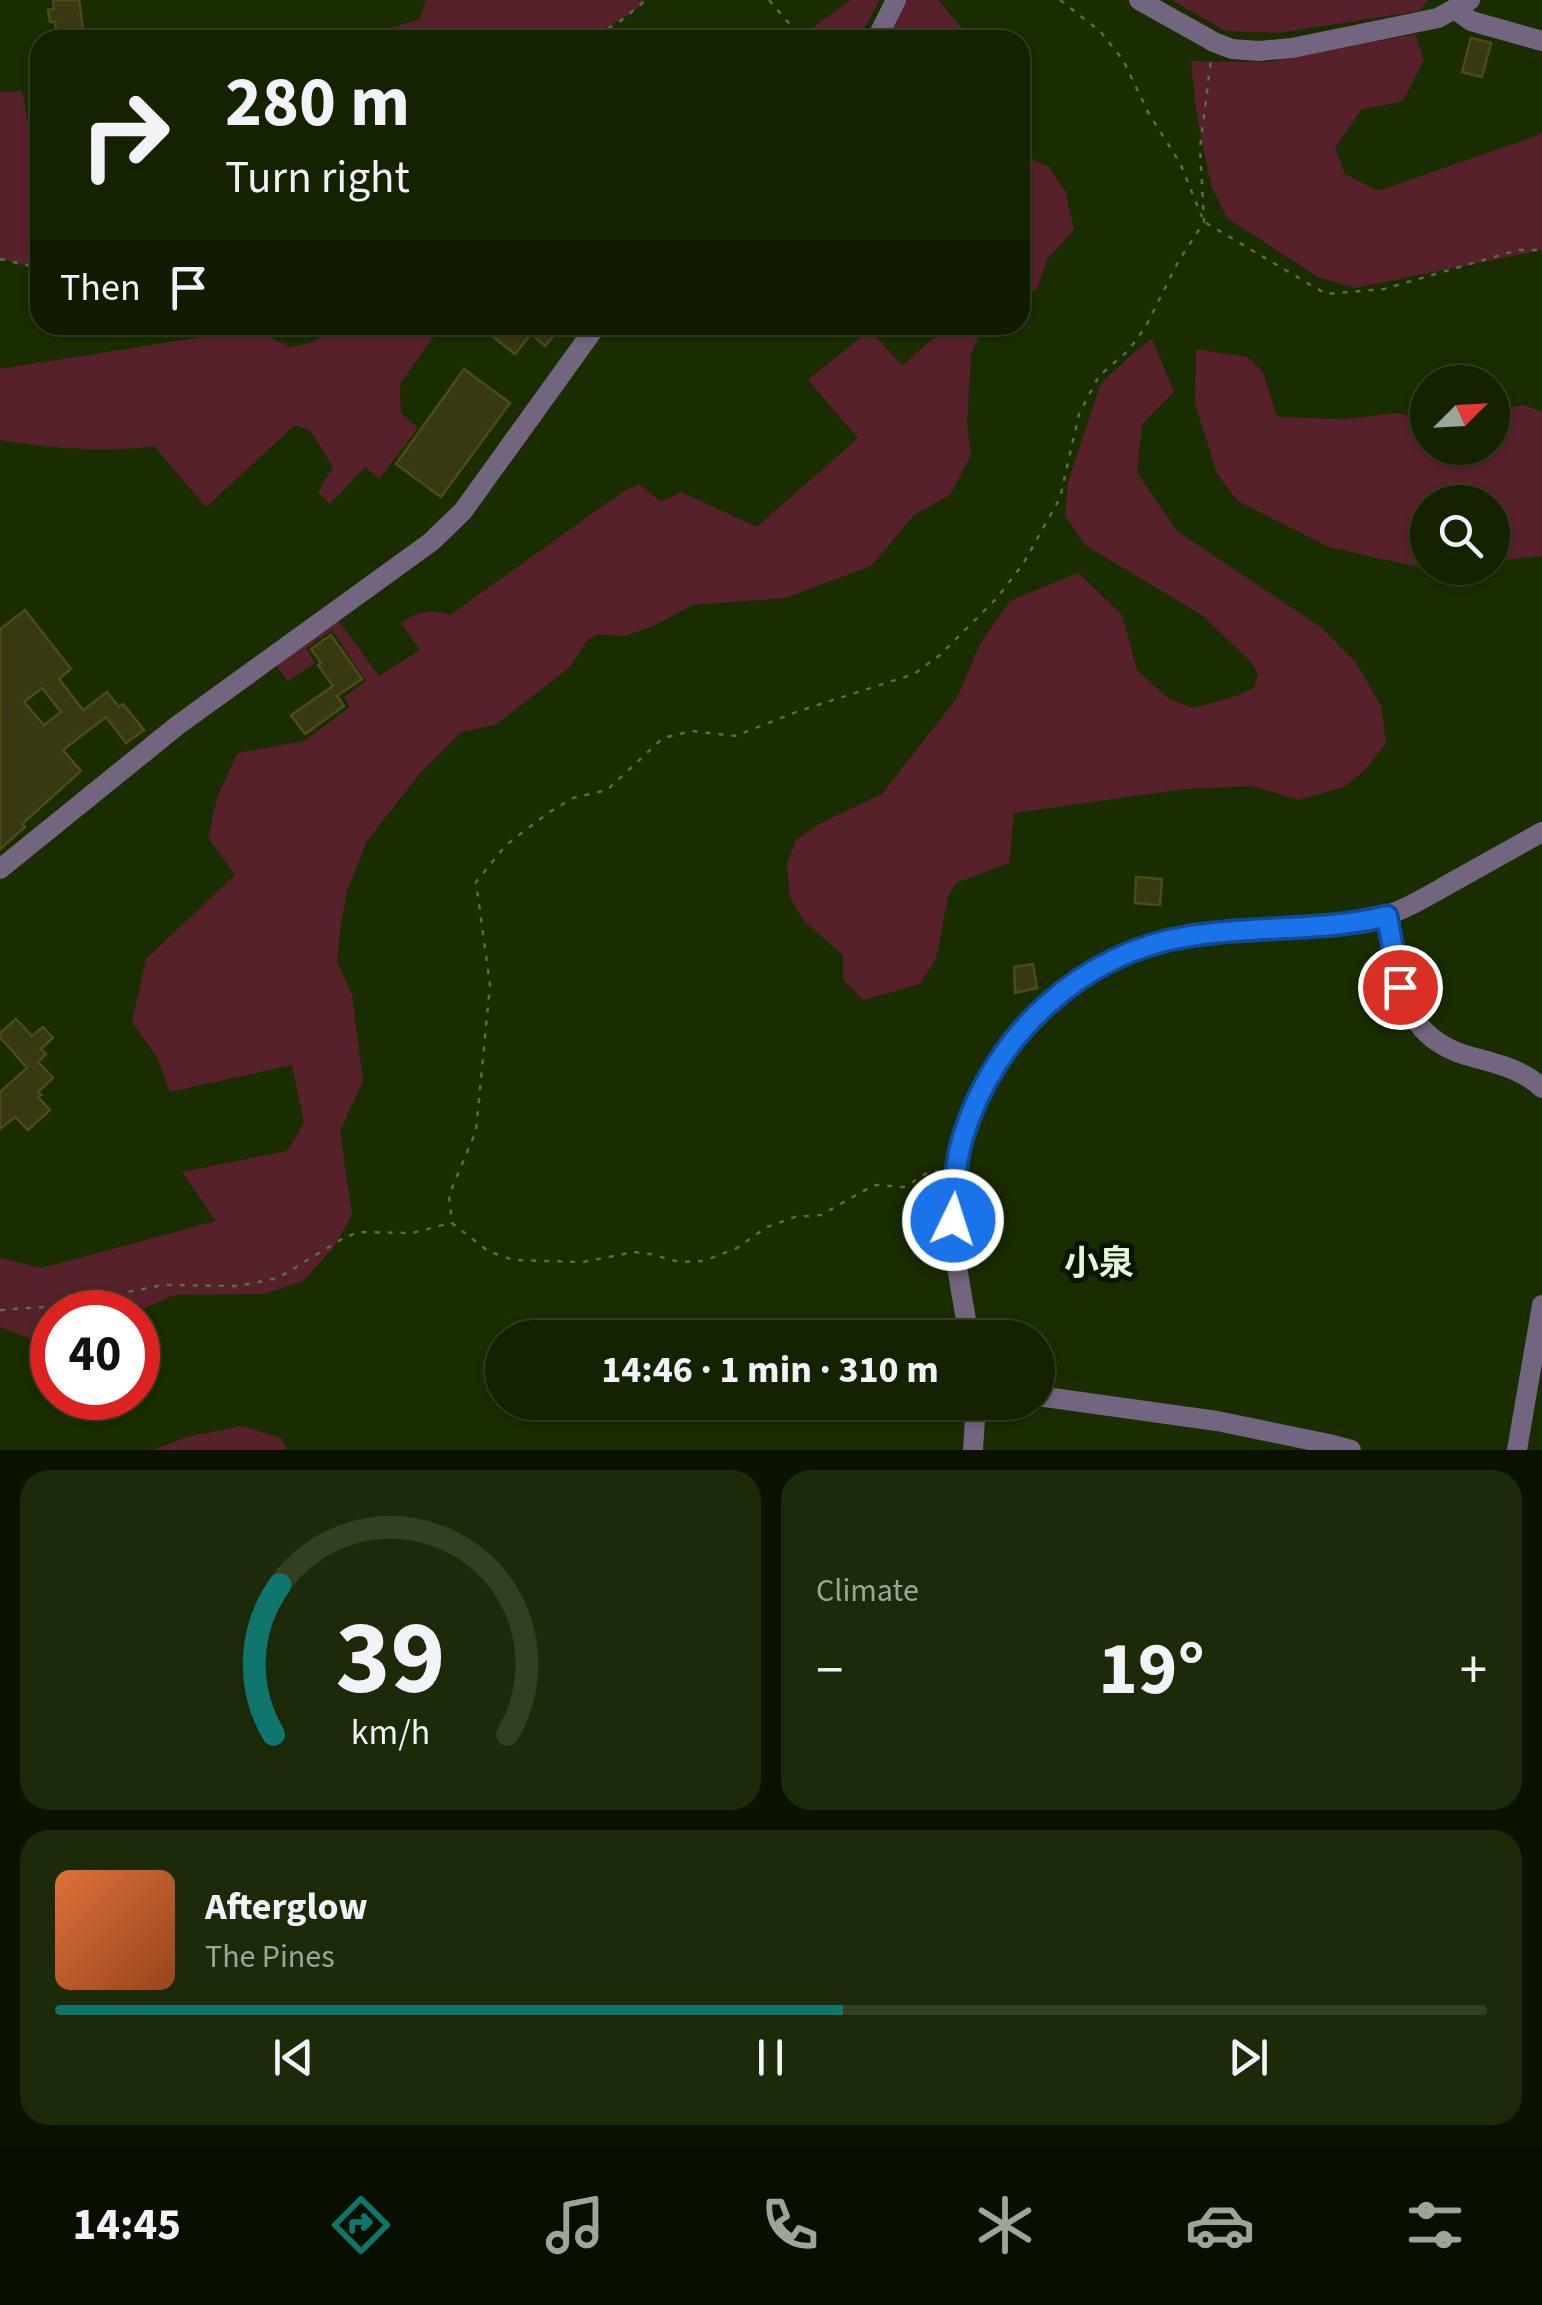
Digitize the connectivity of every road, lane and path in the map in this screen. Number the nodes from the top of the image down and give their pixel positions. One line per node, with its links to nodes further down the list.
1 (646, 0): 7 (path)
2 (769, 0): 8 (path)
3 (896, 0): 9 (street)
4 (1060, 0): 12 (path)
5 (1139, 0): 11 (street)
6 (1450, 7): 10 (street); 11 (street)
7 (604, 30)
8 (795, 30)
9 (882, 30)
10 (1542, 41)
11 (1214, 42): 12 (path)
12 (1204, 222): 13 (path); 22 (path)
13 (1542, 250)
14 (0, 259): 15 (path)
15 (30, 266)
16 (589, 335): 18 (street)
17 (1542, 832): 19 (street)
18 (0, 869)
19 (1387, 916): 20 (street); 21 (street)
20 (1542, 1088)
21 (956, 1170): 22 (path); 25 (street)
22 (452, 1223): 24 (path)
23 (1542, 1306): 30 (street)
24 (0, 1310)
25 (967, 1320)
26 (1055, 1398): 29 (street)
27 (975, 1420): 28 (street)
28 (973, 1450)
29 (1350, 1450)
30 (1518, 1450)

